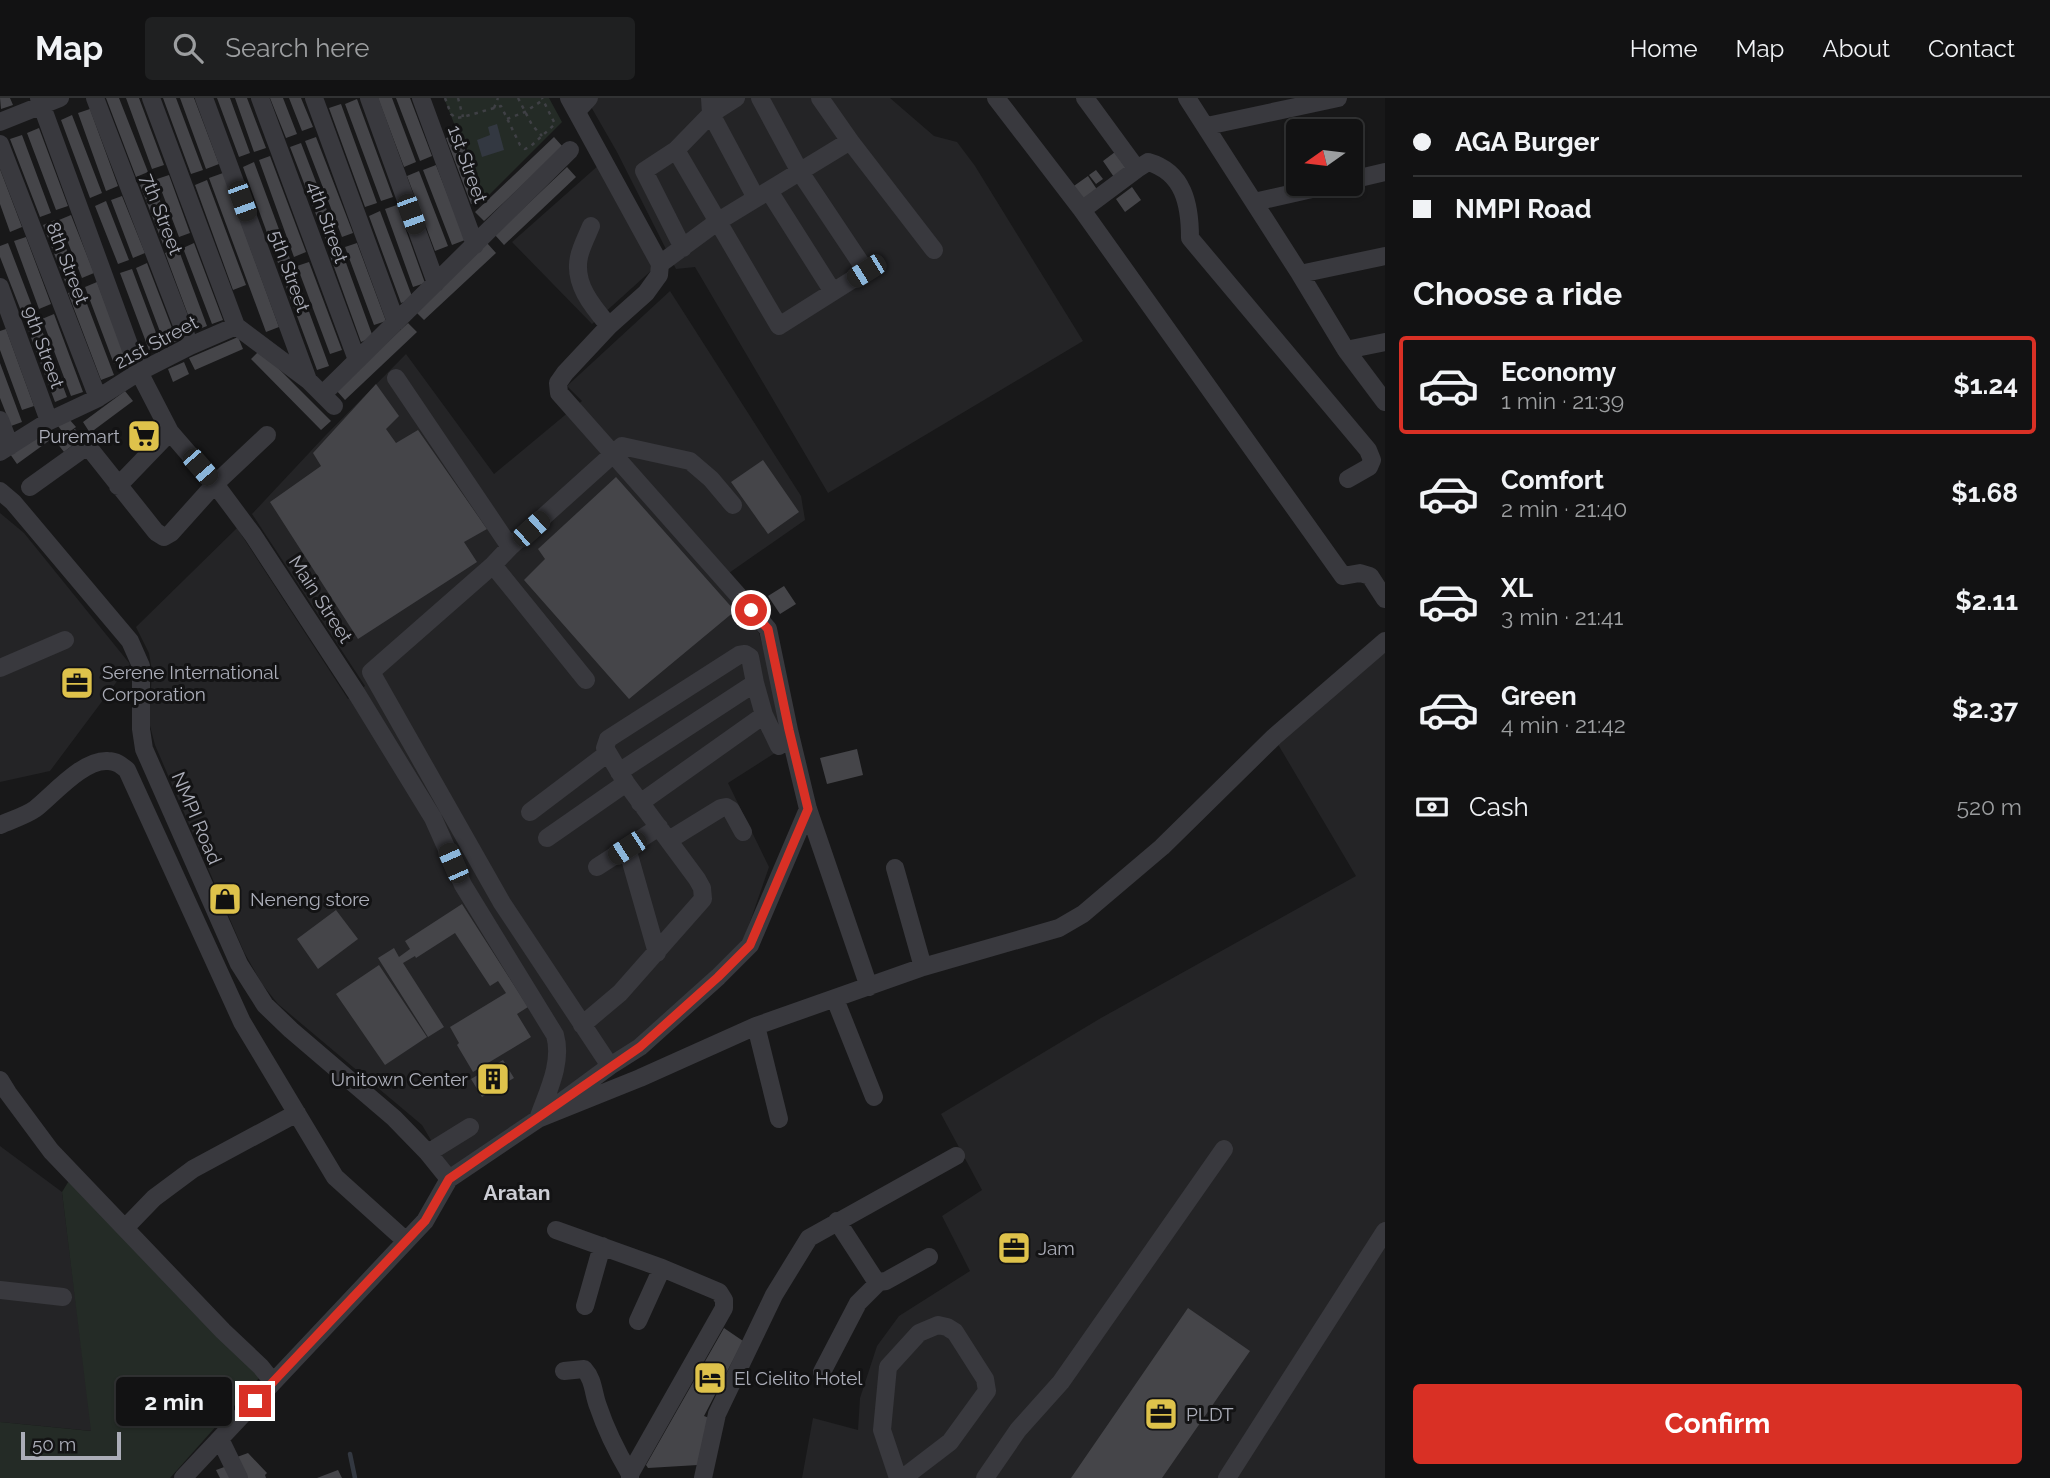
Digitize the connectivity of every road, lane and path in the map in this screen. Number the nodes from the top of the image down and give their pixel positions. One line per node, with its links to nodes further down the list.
1 (60, 98): 21 (street)
2 (95, 98): 58 (street, 7th Street)
3 (151, 98): 55 (street)
4 (204, 98): 63 (street, 5th Street)
5 (260, 98): 60 (street, 4th Street)
6 (314, 98): 54 (street)
7 (369, 98): 51 (street)
8 (421, 98): 45 (street, 1st Street)
9 (445, 98): 26 (path)
10 (458, 98): 26 (path)
11 (498, 98): 24 (path)
12 (518, 98): 25 (path)
13 (736, 98): 23 (street)
14 (760, 98): 36 (street)
15 (820, 98): 31 (street)
16 (996, 98): 42 (street)
17 (1085, 98): 35 (street)
18 (1187, 98): 29 (street)
19 (1338, 98): 29 (street)
20 (542, 99): 25 (path); 30 (path)
21 (41, 102): 28 (street); 61 (street, Main Street)
22 (578, 102): 49 (street)
23 (711, 106): 34 (street); 39 (street)
24 (495, 108): 26 (path); 27 (path)
25 (525, 112): 27 (path); 30 (path)
26 (463, 117)
27 (507, 119): 30 (path)
28 (0, 122)
29 (1207, 127): 41 (street)
30 (542, 136)
31 (850, 141): 36 (street); 47 (street)
32 (0, 144): 64 (street, 8th Street)
33 (570, 150): 45 (street)
34 (676, 150): 43 (street); 46 (street)
35 (1137, 169): 42 (street); 72 (street)
36 (800, 172): 39 (street); 53 (street)
37 (1385, 172): 38 (street)
38 (1363, 177)
39 (763, 195): 43 (street); 53 (street)
40 (1286, 195): 41 (street)
41 (1254, 202): 50 (street)
42 (1082, 210): 80 (street)
43 (717, 222): 46 (street); 53 (street)
44 (591, 226): 56 (street)
45 (475, 244): 51 (street)
46 (683, 248): 49 (street)
47 (934, 250)
48 (1385, 256): 50 (street)
49 (660, 264): 56 (street)
50 (1300, 274): 59 (street)
51 (436, 283): 54 (street)
52 (0, 287): 67 (street, 9th Street)
53 (833, 292)
54 (397, 322): 60 (street)
55 (236, 326): 58 (street, 21st Street); 63 (street)
56 (609, 327): 71 (street)
57 (1385, 342): 59 (street)
58 (190, 346): 61 (street, 21st Street)
59 (1346, 350): 65 (street)
60 (357, 360): 63 (street)
61 (139, 372): 64 (street, 21st Street); 68 (street, Main Street)
62 (396, 379): 78 (street)
63 (308, 380)
64 (98, 398): 67 (street, 21st Street)
65 (1385, 402)
66 (0, 420): 70 (street)
67 (49, 421): 70 (street, 21st Street)
68 (170, 432): 73 (street, Main Street); 74 (street)
69 (267, 435): 73 (street)
70 (5, 449)
71 (614, 454): 77 (street); 78 (street); 91 (street)
72 (1348, 479)
73 (215, 484): 74 (street); 110 (street, Main Street)
74 (118, 486): 75 (street)
75 (30, 487)
76 (0, 491): 114 (street, NMPI Road)
77 (733, 505)
78 (510, 547): 79 (street)
79 (493, 565): 84 (street); 104 (street)
80 (1385, 599)
81 (65, 640): 83 (street)
82 (1385, 642): 101 (street)
83 (0, 668)
84 (586, 680)
85 (755, 683): 86 (street); 88 (street); 89 (street)
86 (764, 716): 87 (street); 90 (street)
87 (779, 746)
88 (608, 753): 89 (street); 92 (street)
89 (622, 778): 90 (street); 96 (street)
90 (640, 803): 95 (street)
91 (808, 809): 102 (street); 106 (street)
92 (530, 812)
93 (0, 825): 109 (street)
94 (743, 832): 95 (street)
95 (664, 833): 97 (street); 100 (street)
96 (547, 838)
97 (627, 848): 98 (street); 100 (street)
98 (597, 867)
99 (895, 868): 101 (street)
100 (657, 953): 104 (street)
101 (923, 967): 102 (street)
102 (869, 987): 103 (street)
103 (835, 999): 105 (street); 108 (street)
104 (582, 1025): 106 (street)
105 (756, 1026): 110 (street); 111 (street)
106 (610, 1066): 110 (street)
107 (0, 1080): 118 (street)
108 (874, 1097)
109 (297, 1113): 118 (street); 121 (street)
110 (538, 1119): 116 (street)
111 (779, 1119)
112 (470, 1127): 114 (street)
113 (1224, 1149): 140 (street)
114 (428, 1153): 116 (street, NMPI Road)
115 (956, 1156): 117 (street)
116 (449, 1179): 121 (street)
117 (837, 1221): 125 (street); 137 (street)
118 (125, 1228): 132 (street)
119 (555, 1230): 122 (street)
120 (1385, 1231): 141 (street)
121 (406, 1241): 132 (street)
122 (602, 1246): 124 (street); 128 (street)
123 (929, 1257): 125 (street)
124 (662, 1268): 129 (street); 134 (street)
125 (879, 1282): 131 (street)
126 (0, 1290): 127 (street)
127 (63, 1297)
128 (585, 1306)
129 (638, 1321)
130 (564, 1371): 134 (street)
131 (822, 1372)
132 (273, 1382): 133 (street)
133 (220, 1439): 135 (street); 136 (street)
134 (630, 1476)
135 (183, 1478)
136 (239, 1478)
137 (704, 1478)
138 (898, 1478): 139 (street)
139 (903, 1478)
140 (985, 1478)
141 (1227, 1478)

